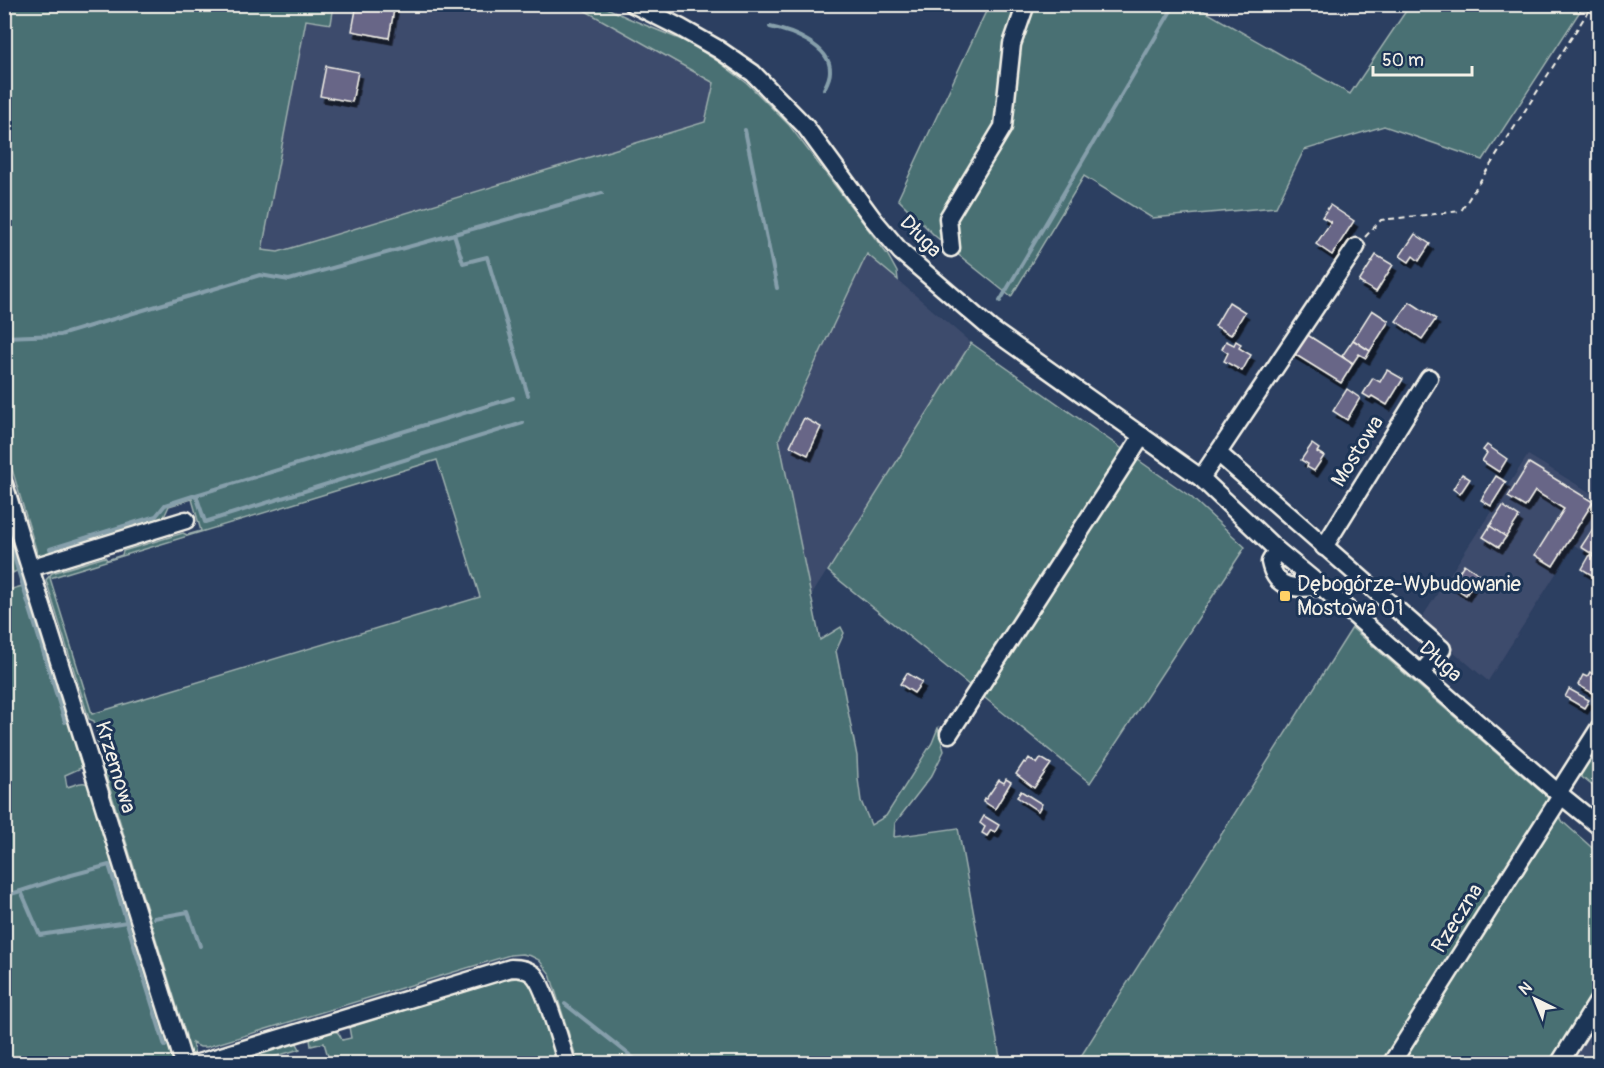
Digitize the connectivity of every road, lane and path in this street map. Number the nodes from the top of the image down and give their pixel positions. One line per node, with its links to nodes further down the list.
1 (633, 4): 7 (street, Długa)
2 (1026, 4): 5 (street)
3 (1593, 4): 4 (path)
4 (1356, 247): 8 (street)
5 (951, 249)
6 (1429, 378): 12 (street, Mostowa)
7 (1142, 436): 9 (street, Długa); 18 (street)
8 (1218, 453): 9 (street); 12 (street)
9 (1201, 478): 13 (street, Długa)
10 (4, 484): 14 (street, Krzemowa)
11 (186, 520): 14 (street)
12 (1324, 547): 16 (street)
13 (1277, 550): 15 (street, Długa); 15 (street)
14 (30, 568): 22 (street, Krzemowa)
15 (1322, 587): 16 (street, Długa)
16 (1421, 673): 19 (street, Długa)
17 (1599, 727): 19 (street, Rzeczna)
18 (949, 734)
19 (1560, 794): 20 (street, Długa); 25 (street, Rzeczna)
20 (1599, 827)
21 (1599, 998): 26 (street)
22 (184, 1064)
23 (195, 1064): 24 (street)
24 (567, 1064)
25 (1391, 1064)
26 (1559, 1064)

